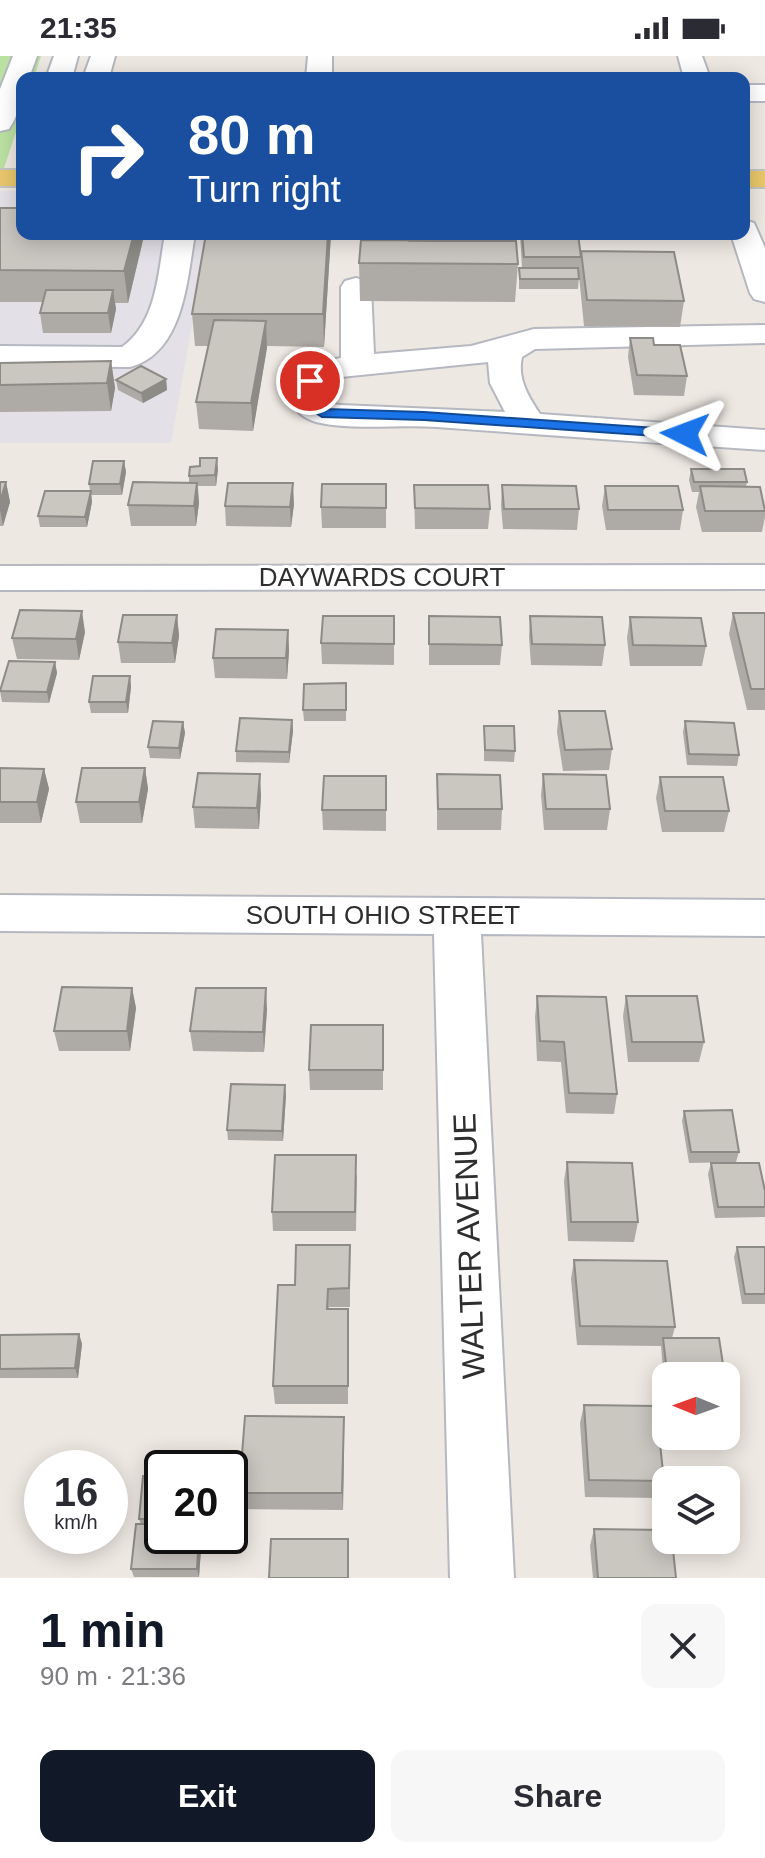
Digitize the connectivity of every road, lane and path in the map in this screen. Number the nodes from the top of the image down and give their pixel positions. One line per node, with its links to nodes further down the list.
1 (14, 65): 2 (street)
2 (0, 123)
3 (179, 240): 10 (street)
4 (750, 240): 5 (street)
5 (760, 262): 7 (street)
6 (356, 287): 11 (street)
7 (765, 293)
8 (765, 334): 9 (street)
9 (520, 341): 11 (street); 12 (street)
10 (0, 356)
11 (356, 365): 12 (street)
12 (530, 424): 13 (street)
13 (765, 440)
14 (765, 577): 15 (street, DAYWARDS COURT)
15 (0, 578)
16 (0, 913): 17 (street, SOUTH OHIO STREET)
17 (457, 915): 18 (street, SOUTH OHIO STREET); 19 (street, WALTER AVENUE)
18 (765, 918)
19 (482, 1578)

